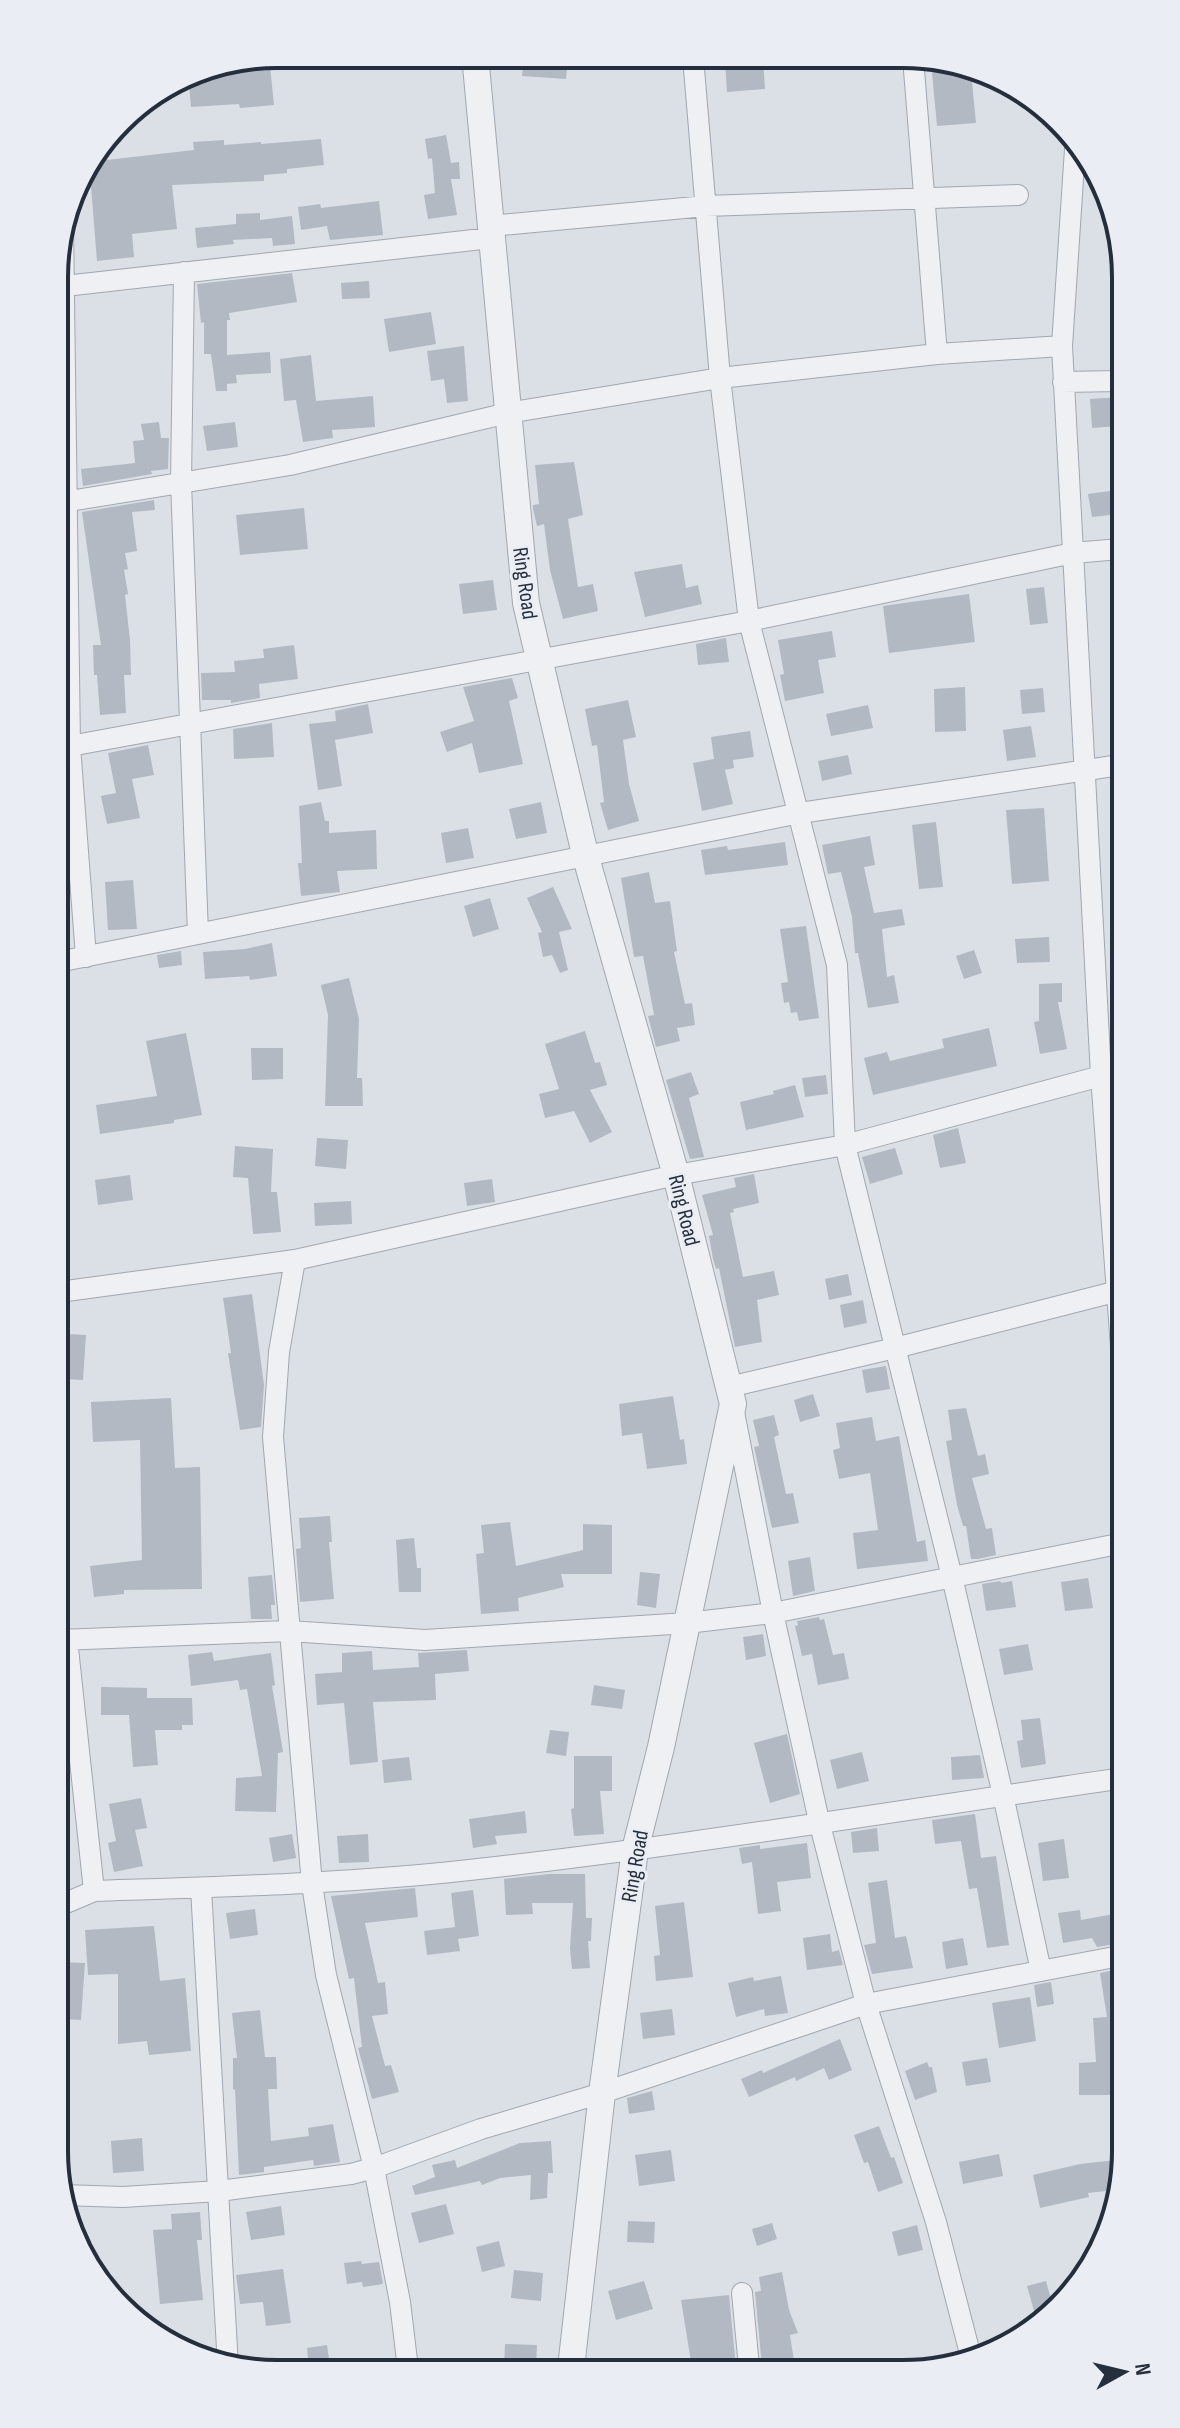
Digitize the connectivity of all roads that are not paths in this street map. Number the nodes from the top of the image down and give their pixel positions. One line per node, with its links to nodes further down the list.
1 (476, 68): 8 (street, Ring Road)
2 (694, 68): 7 (street)
3 (914, 69): 6 (street)
4 (1074, 158): 11 (street)
5 (1018, 195): 6 (street)
6 (925, 199): 7 (street); 12 (street)
7 (706, 206): 8 (street); 13 (street)
8 (491, 232): 9 (street); 16 (street, Ring Road)
9 (184, 272): 10 (street); 17 (street)
10 (68, 285)
11 (1062, 346): 12 (street); 15 (street)
12 (937, 354): 13 (street)
13 (720, 378): 16 (street); 21 (street)
14 (1112, 381): 15 (street)
15 (1063, 382): 20 (street)
16 (508, 413): 17 (street); 22 (street, Ring Road)
17 (181, 482): 18 (street); 24 (street)
18 (68, 501)
19 (1112, 550): 20 (street)
20 (1073, 553): 21 (street); 27 (street)
21 (749, 621): 22 (street); 28 (street)
22 (539, 660): 24 (street); 29 (street, Ring Road)
23 (68, 692): 25 (street)
24 (190, 725): 25 (street); 30 (street)
25 (70, 746): 31 (street)
26 (1112, 766): 27 (street)
27 (1084, 769): 28 (street); 33 (street)
28 (800, 813): 29 (street); 35 (street)
29 (585, 854): 30 (street); 36 (street, Ring Road)
30 (198, 934): 31 (street)
31 (86, 957): 32 (street)
32 (68, 960)
33 (1111, 1075): 34 (street); 35 (street)
34 (1112, 1102)
35 (845, 1145): 36 (street); 40 (street)
36 (676, 1175): 37 (street); 41 (street, Ring Road)
37 (295, 1260): 38 (street); 46 (street)
38 (68, 1291)
39 (1112, 1293): 40 (street)
40 (895, 1348): 41 (street); 43 (street)
41 (731, 1396): 44 (street); 45 (street, Ring Road)
42 (1112, 1545): 43 (street)
43 (952, 1577): 44 (street); 50 (street)
44 (773, 1613): 45 (street); 51 (street)
45 (687, 1623): 46 (street); 52 (street, Ring Road)
46 (289, 1631): 47 (street); 53 (street)
47 (68, 1640)
48 (68, 1673): 55 (street)
49 (1112, 1780): 50 (street)
50 (1003, 1795): 51 (street); 58 (street)
51 (819, 1821): 52 (street); 59 (street)
52 (635, 1850): 53 (street); 60 (street, Ring Road)
53 (312, 1884): 54 (street); 61 (street)
54 (201, 1888): 55 (street); 62 (street)
55 (94, 1891): 56 (street)
56 (68, 1902)
57 (1112, 1957): 58 (street)
58 (1041, 1971): 59 (street)
59 (866, 2004): 60 (street); 65 (street)
60 (602, 2093): 61 (street); 68 (street, Ring Road)
61 (374, 2168): 62 (street); 67 (street)
62 (219, 2191): 63 (street); 66 (street)
63 (73, 2195)
64 (742, 2293): 69 (street)
65 (969, 2349)
66 (227, 2354)
67 (407, 2360)
68 (572, 2360)
69 (748, 2360)

